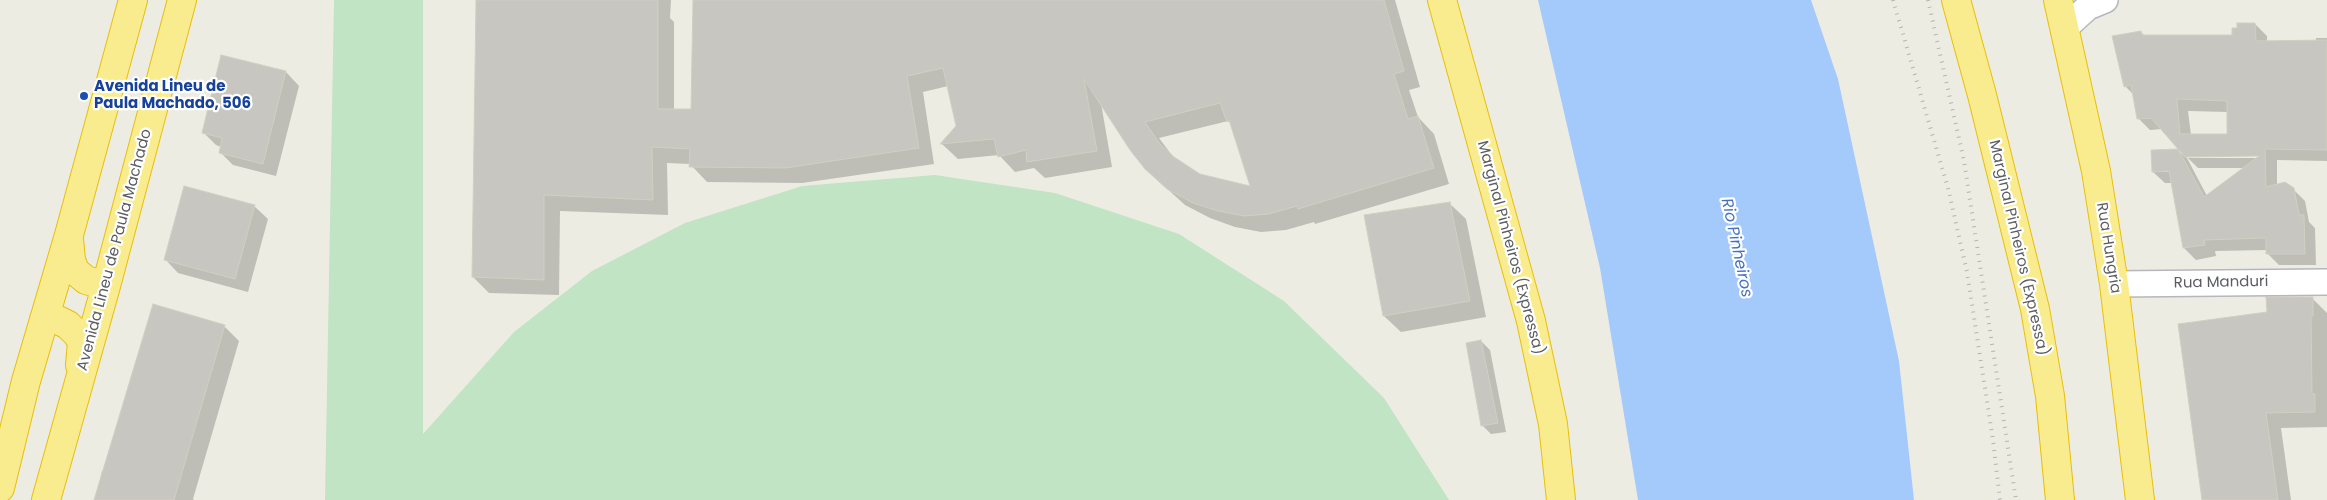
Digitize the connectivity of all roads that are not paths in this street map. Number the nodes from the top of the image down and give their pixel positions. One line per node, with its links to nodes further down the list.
1 (133, 0): 8 (highway)
2 (182, 0): 11 (highway, Avenida Lineu de Paula Machado)
3 (1442, 0): 16 (highway, Marginal Pinheiros (Expressa))
4 (1956, 0): 17 (highway, Marginal Pinheiros (Expressa))
5 (2058, 0): 7 (highway, Rua Hungria)
6 (2105, 0): 7 (street)
7 (2066, 26): 10 (highway, Rua Hungria)
8 (69, 235): 11 (highway); 12 (highway)
9 (2327, 282): 10 (street, Rua Manduri)
10 (2114, 284): 18 (highway, Rua Hungria)
11 (106, 286): 13 (highway, Avenida Lineu de Paula Machado)
12 (44, 319): 13 (highway); 14 (highway)
13 (75, 396): 15 (highway, Avenida Lineu de Paula Machado)
14 (0, 488)
15 (46, 500)
16 (1561, 500)
17 (2060, 500)
18 (2140, 500)

